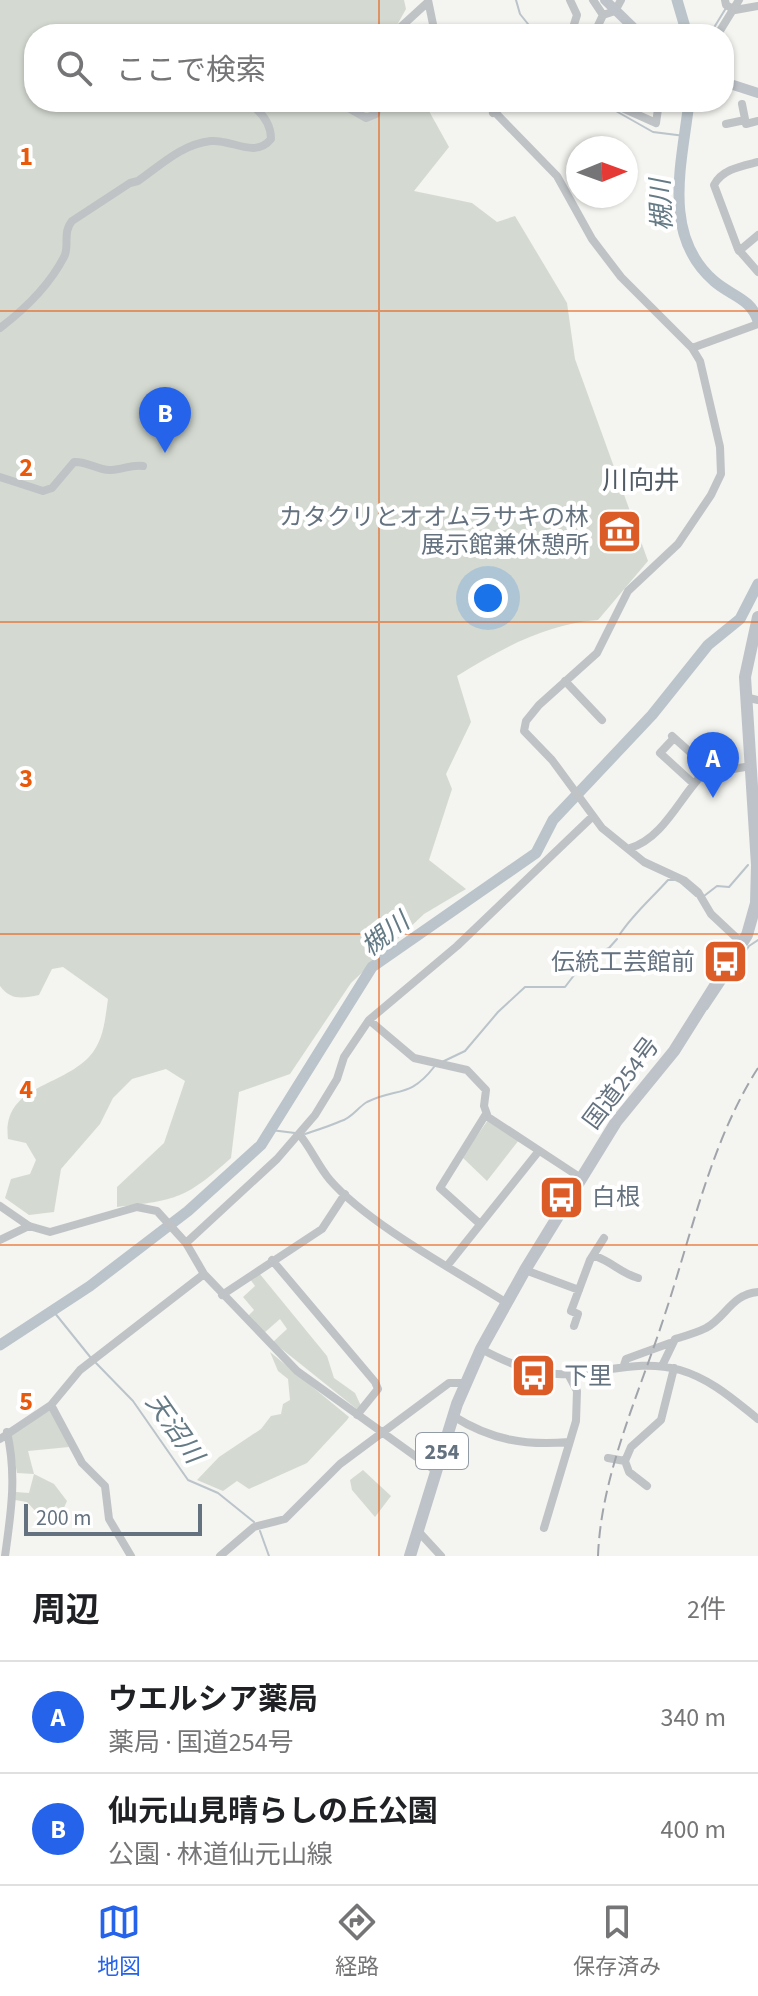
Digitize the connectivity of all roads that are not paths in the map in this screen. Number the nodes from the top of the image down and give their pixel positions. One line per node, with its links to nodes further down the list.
1 (570, 0): 14 (street)
2 (593, 0): 11 (street)
3 (605, 0): 10 (main road)
4 (621, 0): 10 (street)
5 (725, 0): 9 (street)
6 (739, 0): 9 (street)
7 (428, 1): 12 (street); 13 (street)
8 (758, 6): 9 (street)
9 (735, 10): 17 (street)
10 (615, 11): 11 (street); 16 (main road)
11 (603, 15): 15 (street)
12 (404, 24)
13 (433, 24)
14 (574, 24)
15 (599, 24)
16 (629, 24)
17 (725, 24)
18 (734, 85): 19 (main road)
19 (758, 93)
20 (742, 104): 27 (street)
21 (258, 112): 35 (street)
22 (356, 112): 23 (street)
23 (376, 112)
24 (631, 112): 25 (street)
25 (658, 112)
26 (493, 113): 36 (street)
27 (745, 120): 28 (street); 29 (street)
28 (758, 121)
29 (726, 124)
30 (758, 162): 32 (street)
31 (758, 235): 32 (street)
32 (739, 251): 33 (street)
33 (758, 272)
34 (758, 324): 36 (street)
35 (0, 328)
36 (692, 348): 40 (street)
37 (143, 466): 38 (street)
38 (0, 477)
39 (757, 621): 41 (highway, 国道254号 / 254)
40 (565, 681): 42 (street); 47 (street)
41 (751, 699): 43 (highway, 国道254号 / 254)
42 (602, 720)
43 (751, 766): 44 (street); 46 (highway, 国道254号 / 254)
44 (710, 770): 45 (street); 45 (street)
45 (694, 784): 48 (street)
46 (755, 784): 49 (highway, 国道254号 / 254)
47 (590, 812): 48 (street); 50 (street)
48 (630, 848): 49 (street)
49 (749, 941): 54 (highway, 国道254号 / 254)
50 (369, 1020): 51 (street); 52 (street)
51 (486, 1114): 53 (street); 57 (street)
52 (299, 1134): 55 (street); 61 (street)
53 (538, 1152): 54 (street); 57 (street)
54 (581, 1178): 65 (highway, 国道254号 / 254)
55 (345, 1194): 63 (street); 64 (street)
56 (0, 1206): 58 (street)
57 (480, 1224): 64 (street)
58 (29, 1226): 60 (street); 61 (street)
59 (604, 1238): 62 (street)
60 (0, 1240)
61 (184, 1242): 66 (street)
62 (595, 1256): 67 (street); 68 (street)
63 (272, 1260): 70 (street); 81 (street)
64 (447, 1266): 71 (street)
65 (525, 1270): 68 (street); 71 (highway, 国道254号 / 254)
66 (204, 1274): 70 (street); 80 (street)
67 (638, 1278)
68 (579, 1290): 72 (street)
69 (758, 1292): 73 (street)
70 (222, 1295): 81 (street)
71 (507, 1303): 74 (highway, 国道254号 / 254)
72 (574, 1326)
73 (670, 1343): 75 (street); 76 (street)
74 (481, 1349): 78 (street); 79 (highway, 国道254号 / 254)
75 (624, 1365): 76 (street); 78 (street)
76 (662, 1366): 77 (street)
77 (674, 1368): 83 (street); 88 (street)
78 (568, 1374): 86 (street)
79 (465, 1383): 82 (highway, 国道254号 / 254); 84 (street)
80 (51, 1405): 85 (street); 94 (street)
81 (357, 1415): 84 (street)
82 (453, 1416): 86 (street); 89 (highway, 国道254号 / 254)
83 (758, 1419)
84 (382, 1434): 89 (street); 95 (street)
85 (3, 1435): 93 (street)
86 (569, 1442): 91 (street)
87 (608, 1458): 88 (street)
88 (625, 1461): 90 (street)
89 (436, 1471): 92 (highway, 国道254号 / 254)
90 (647, 1486)
91 (544, 1528)
92 (418, 1531): 96 (highway, 国道254号 / 254); 97 (street)
93 (5, 1556)
94 (131, 1556)
95 (220, 1556)
96 (410, 1556)
97 (441, 1556)

